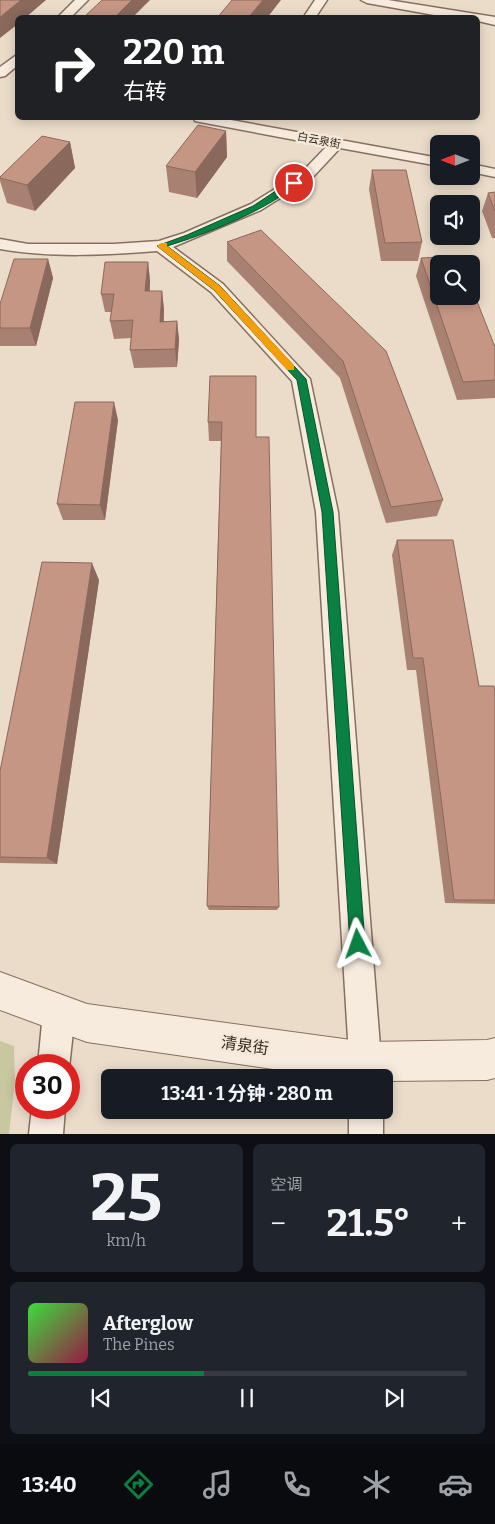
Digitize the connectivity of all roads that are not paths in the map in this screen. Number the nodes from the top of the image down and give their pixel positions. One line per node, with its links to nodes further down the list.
1 (82, 0): 4 (street)
2 (321, 0): 5 (street)
3 (367, 0): 6 (street)
4 (65, 15)
5 (311, 15)
6 (458, 15)
7 (480, 19): 8 (street)
8 (495, 21)
9 (15, 62): 10 (street)
10 (3, 78)
11 (225, 120): 12 (street, 白云泉街)
12 (238, 121): 13 (street, 白云泉街)
13 (337, 143): 14 (street, 白云泉街); 18 (street)
14 (430, 160)
15 (480, 170): 16 (street)
16 (495, 173)
17 (0, 244): 18 (street)
18 (161, 246): 24 (street)
19 (0, 991): 20 (street, 清泉街)
20 (59, 1012): 21 (street); 23 (street, 清泉街)
21 (55, 1054)
22 (495, 1058): 25 (street, 清泉街)
23 (360, 1069)
24 (366, 1069)
25 (378, 1069)
26 (48, 1119): 28 (street)
27 (366, 1119): 29 (street)
28 (46, 1134)
29 (366, 1134)

